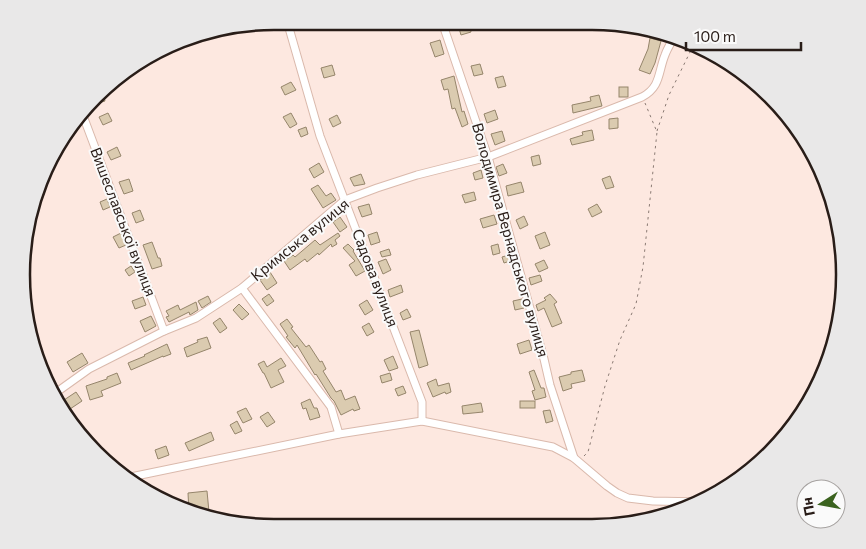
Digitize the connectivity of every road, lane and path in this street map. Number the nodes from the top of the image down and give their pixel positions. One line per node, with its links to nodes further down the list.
1 (290, 30): 9 (street, Садова вулиця)
2 (445, 30): 8 (street, Володимира Вернадського вулиця)
3 (671, 43): 5 (street)
4 (690, 51): 7 (path)
5 (645, 96): 7 (path); 8 (street, Кримська вулиця)
6 (85, 121): 11 (street, Вишеславської вулиця)
7 (657, 132): 15 (path)
8 (488, 157): 9 (street, Кримська вулиця); 15 (street, Володимира Вернадського вулиця)
9 (345, 200): 10 (street, Кримська вулиця); 13 (street, Садова вулиця)
10 (242, 288): 11 (street, Кримська вулиця); 14 (street)
11 (164, 331): 12 (street, Кримська вулиця)
12 (59, 390)
13 (422, 421): 14 (street); 15 (street)
14 (339, 434): 16 (street)
15 (574, 458): 17 (street)
16 (136, 476)
17 (681, 502)

